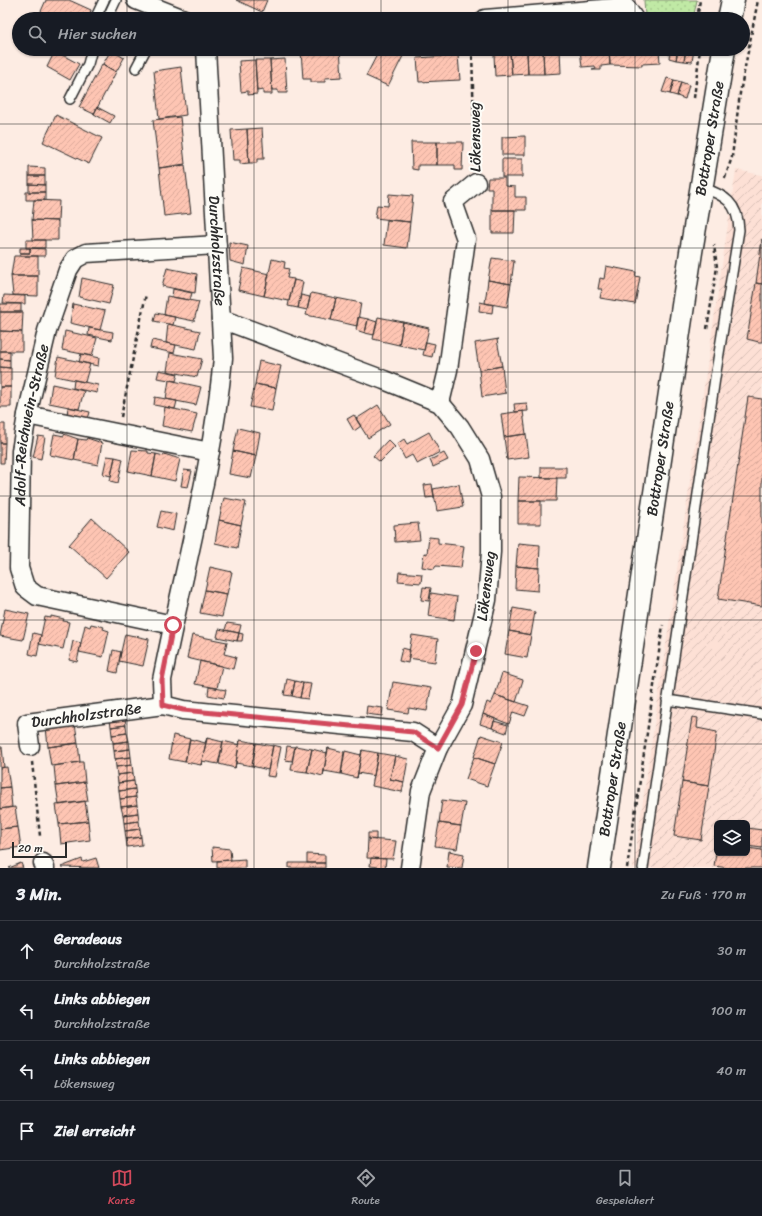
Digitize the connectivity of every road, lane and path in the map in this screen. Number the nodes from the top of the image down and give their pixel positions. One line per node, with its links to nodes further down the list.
1 (104, 0): 8 (lane)
2 (116, 0): 9 (lane)
3 (136, 0): 10 (street)
4 (700, 0): 12 (path)
5 (733, 0): 13 (main road)
6 (758, 0): 14 (path)
7 (628, 9): 11 (street)
8 (99, 12)
9 (110, 12)
10 (156, 12)
11 (585, 12)
12 (698, 12)
13 (730, 12)
14 (750, 41)
15 (90, 56): 23 (lane)
16 (142, 56): 22 (lane)
17 (206, 56): 28 (street, Durchholzstraße)
18 (472, 56): 25 (path, Lökensweg)
19 (699, 56): 24 (path)
20 (723, 56): 26 (main road, Bottroper Straße)
21 (747, 56): 26 (path)
22 (136, 68)
23 (70, 99)
24 (693, 103)
25 (476, 183): 32 (street, Lökensweg)
26 (710, 190): 38 (lane); 45 (main road, Bottroper Straße)
27 (715, 240): 31 (path)
28 (217, 245): 30 (street, Durchholzstraße); 33 (street, Adolf-Reichwein-Straße)
29 (146, 294): 34 (path)
30 (221, 319): 32 (street, Lökensweg); 35 (street, Durchholzstraße)
31 (707, 330)
32 (440, 403): 42 (street, Lökensweg)
33 (27, 415): 34 (street); 37 (street, Adolf-Reichwein-Straße)
34 (118, 434): 35 (street)
35 (210, 452): 37 (street, Durchholzstraße)
36 (664, 620): 46 (path)
37 (173, 625): 39 (street, Durchholzstraße)
38 (667, 700): 40 (lane); 47 (lane)
39 (163, 705): 41 (street, Durchholzstraße); 42 (street, Durchholzstraße)
40 (762, 714)
41 (30, 746): 43 (path, Durchholzstraße)
42 (438, 748): 44 (street, Lökensweg)
43 (40, 836)
44 (410, 868)
45 (599, 868)
46 (627, 868)
47 (643, 868)

